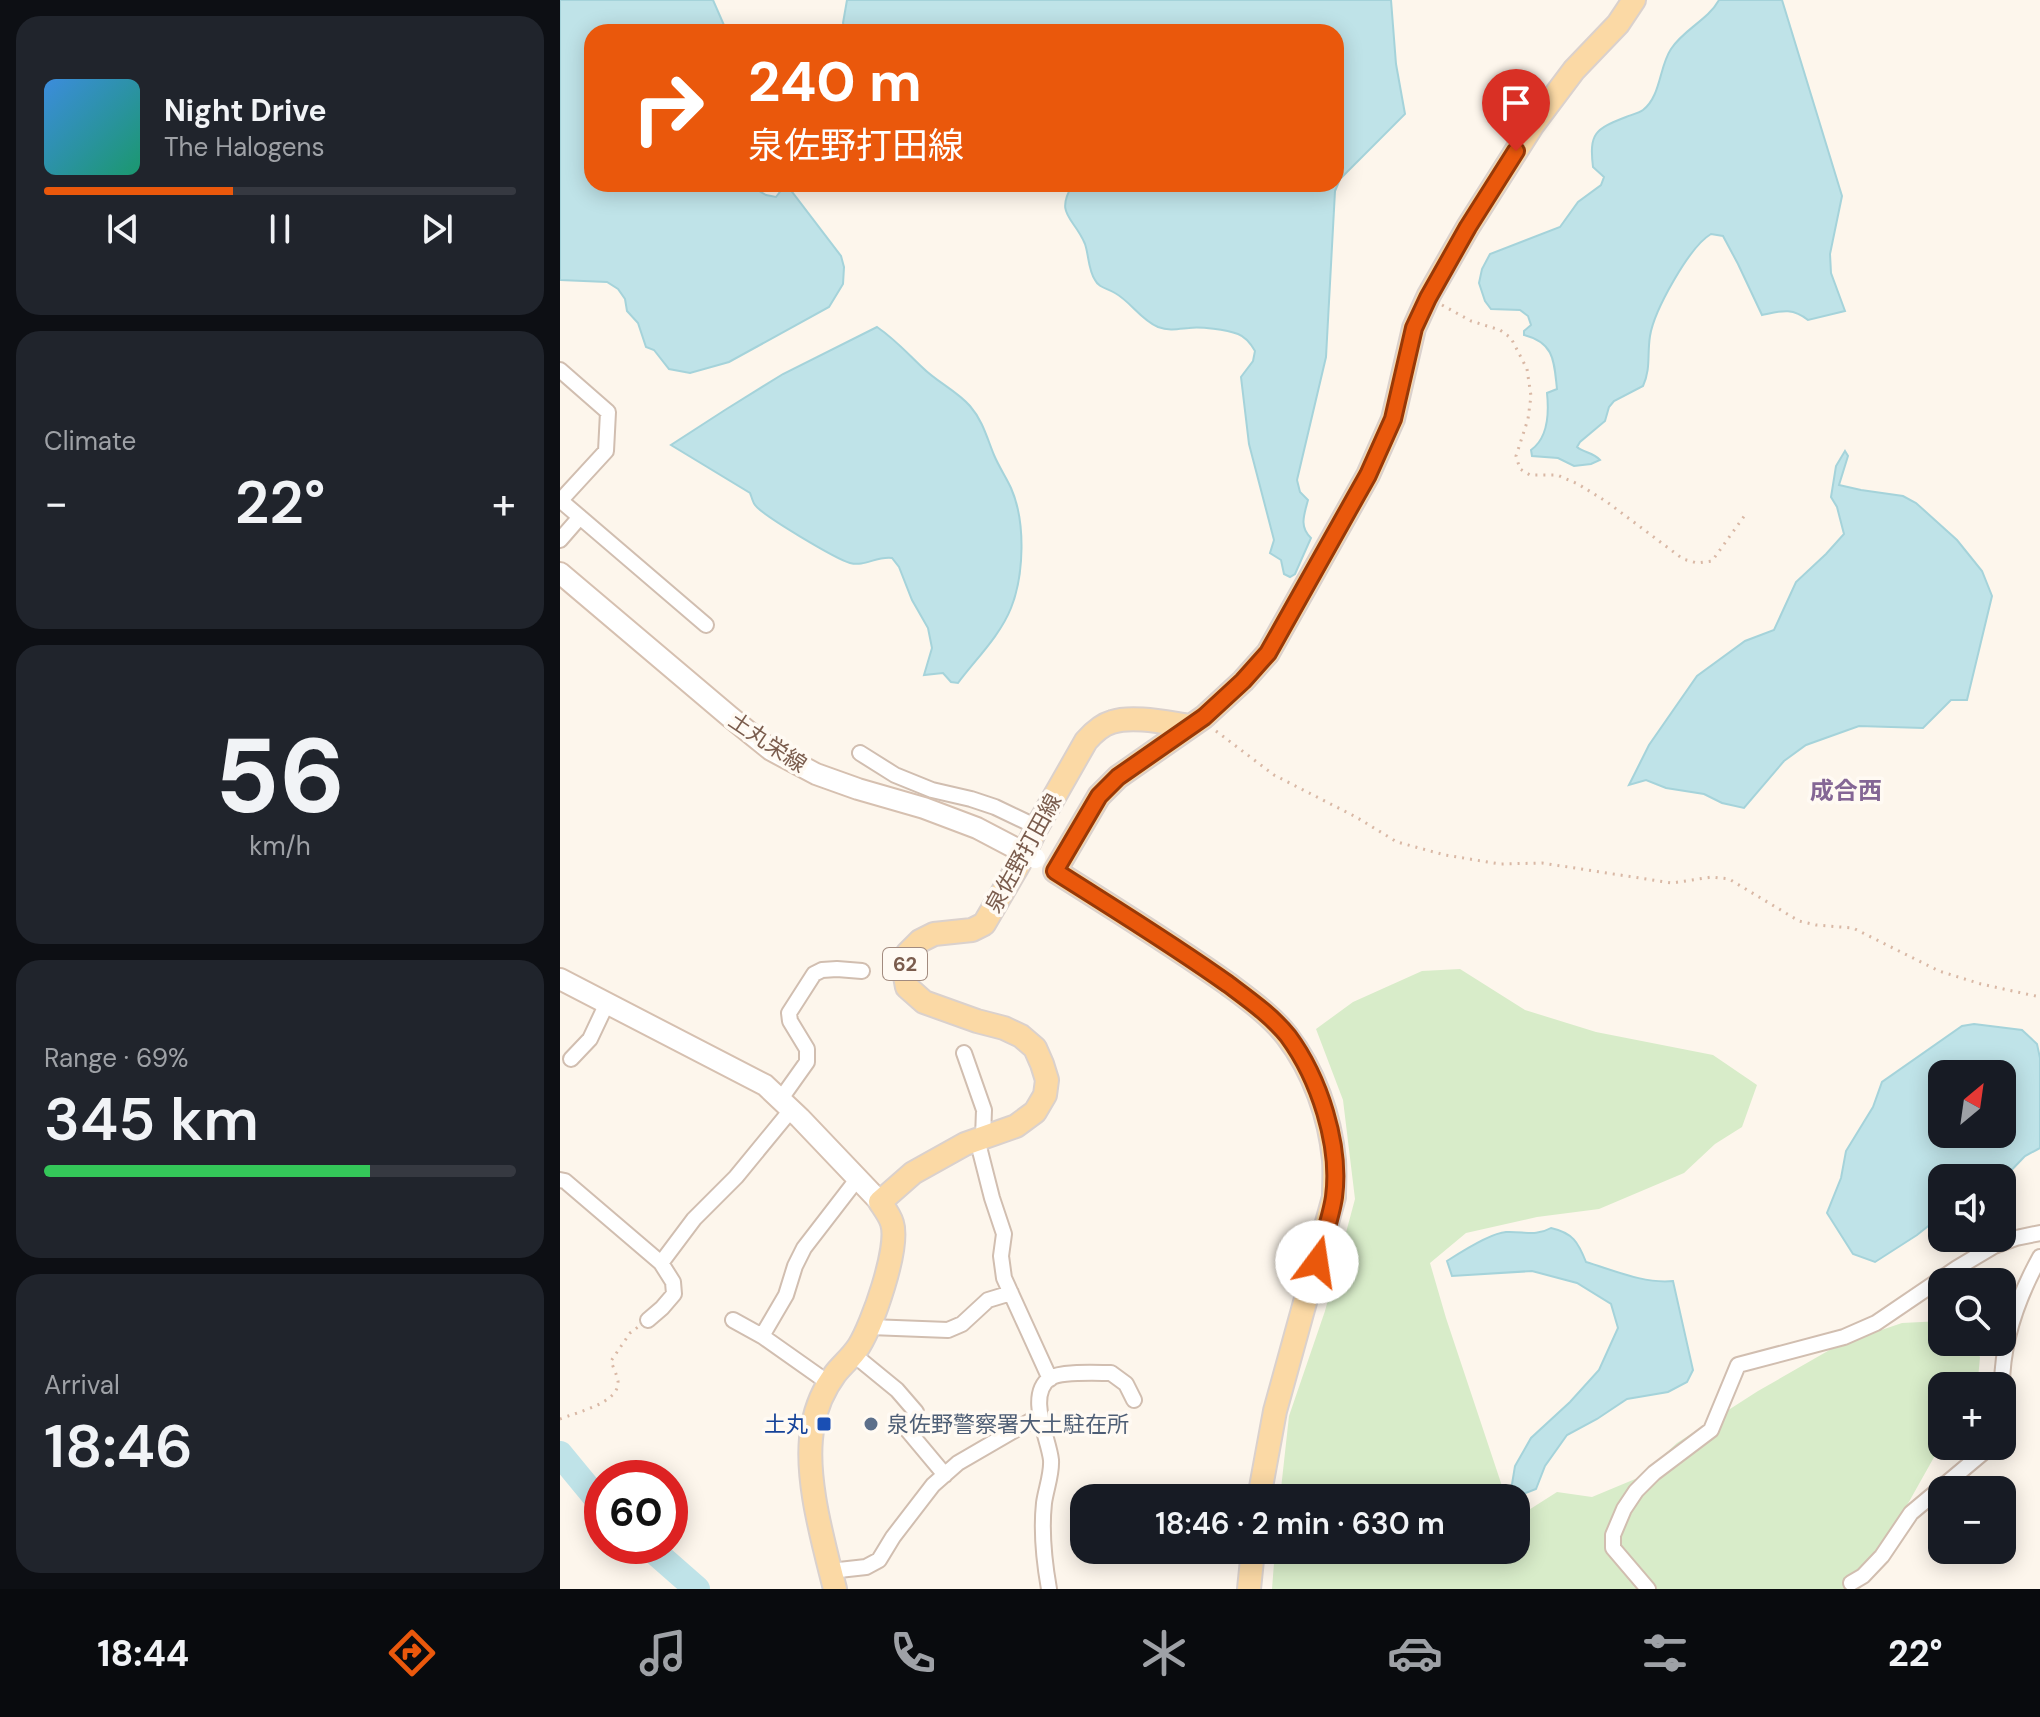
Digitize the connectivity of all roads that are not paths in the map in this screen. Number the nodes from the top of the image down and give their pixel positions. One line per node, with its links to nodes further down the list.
1 (1634, 0): 8 (main road, 泉佐野打田線)
2 (560, 370): 3 (street)
3 (560, 500): 4 (street)
4 (580, 517): 5 (street); 7 (street)
5 (560, 540)
6 (560, 573): 11 (main road, 土丸栄線, bridge)
7 (706, 625)
8 (1195, 723): 10 (main road, 泉佐野打田線 / 62); 11 (main road, 泉佐野打田線)
9 (860, 753): 10 (street)
10 (1037, 827): 18 (main road, 泉佐野打田線 / 62)
11 (1055, 871): 38 (main road, 泉佐野打田線)
12 (862, 971): 17 (street)
13 (560, 979): 14 (main road)
14 (607, 1003): 16 (street); 17 (main road)
15 (964, 1053): 18 (street)
16 (571, 1059)
17 (786, 1105): 19 (main road); 24 (street)
18 (980, 1138): 21 (main road, 泉佐野打田線 / 62); 25 (street)
19 (858, 1178): 21 (main road); 29 (street)
20 (560, 1180): 24 (street)
21 (880, 1202): 28 (main road)
22 (2040, 1233): 44 (street)
23 (2040, 1257): 31 (street)
24 (661, 1263): 26 (street)
25 (1011, 1293): 28 (street); 32 (street)
26 (648, 1320)
27 (733, 1320): 29 (street)
28 (870, 1327): 30 (main road)
29 (762, 1336): 33 (street)
30 (853, 1354): 33 (main road); 37 (street)
31 (2004, 1372)
32 (1050, 1379): 34 (street); 35 (street)
33 (830, 1384): 40 (main road)
34 (1134, 1400)
35 (1039, 1416): 37 (street); 42 (street)
36 (1974, 1460): 41 (street)
37 (945, 1475): 40 (street)
38 (1262, 1484)
39 (1252, 1564): 43 (main road)
40 (833, 1580)
41 (1851, 1583)
42 (1049, 1589)
43 (1249, 1589)
44 (1648, 1589)

